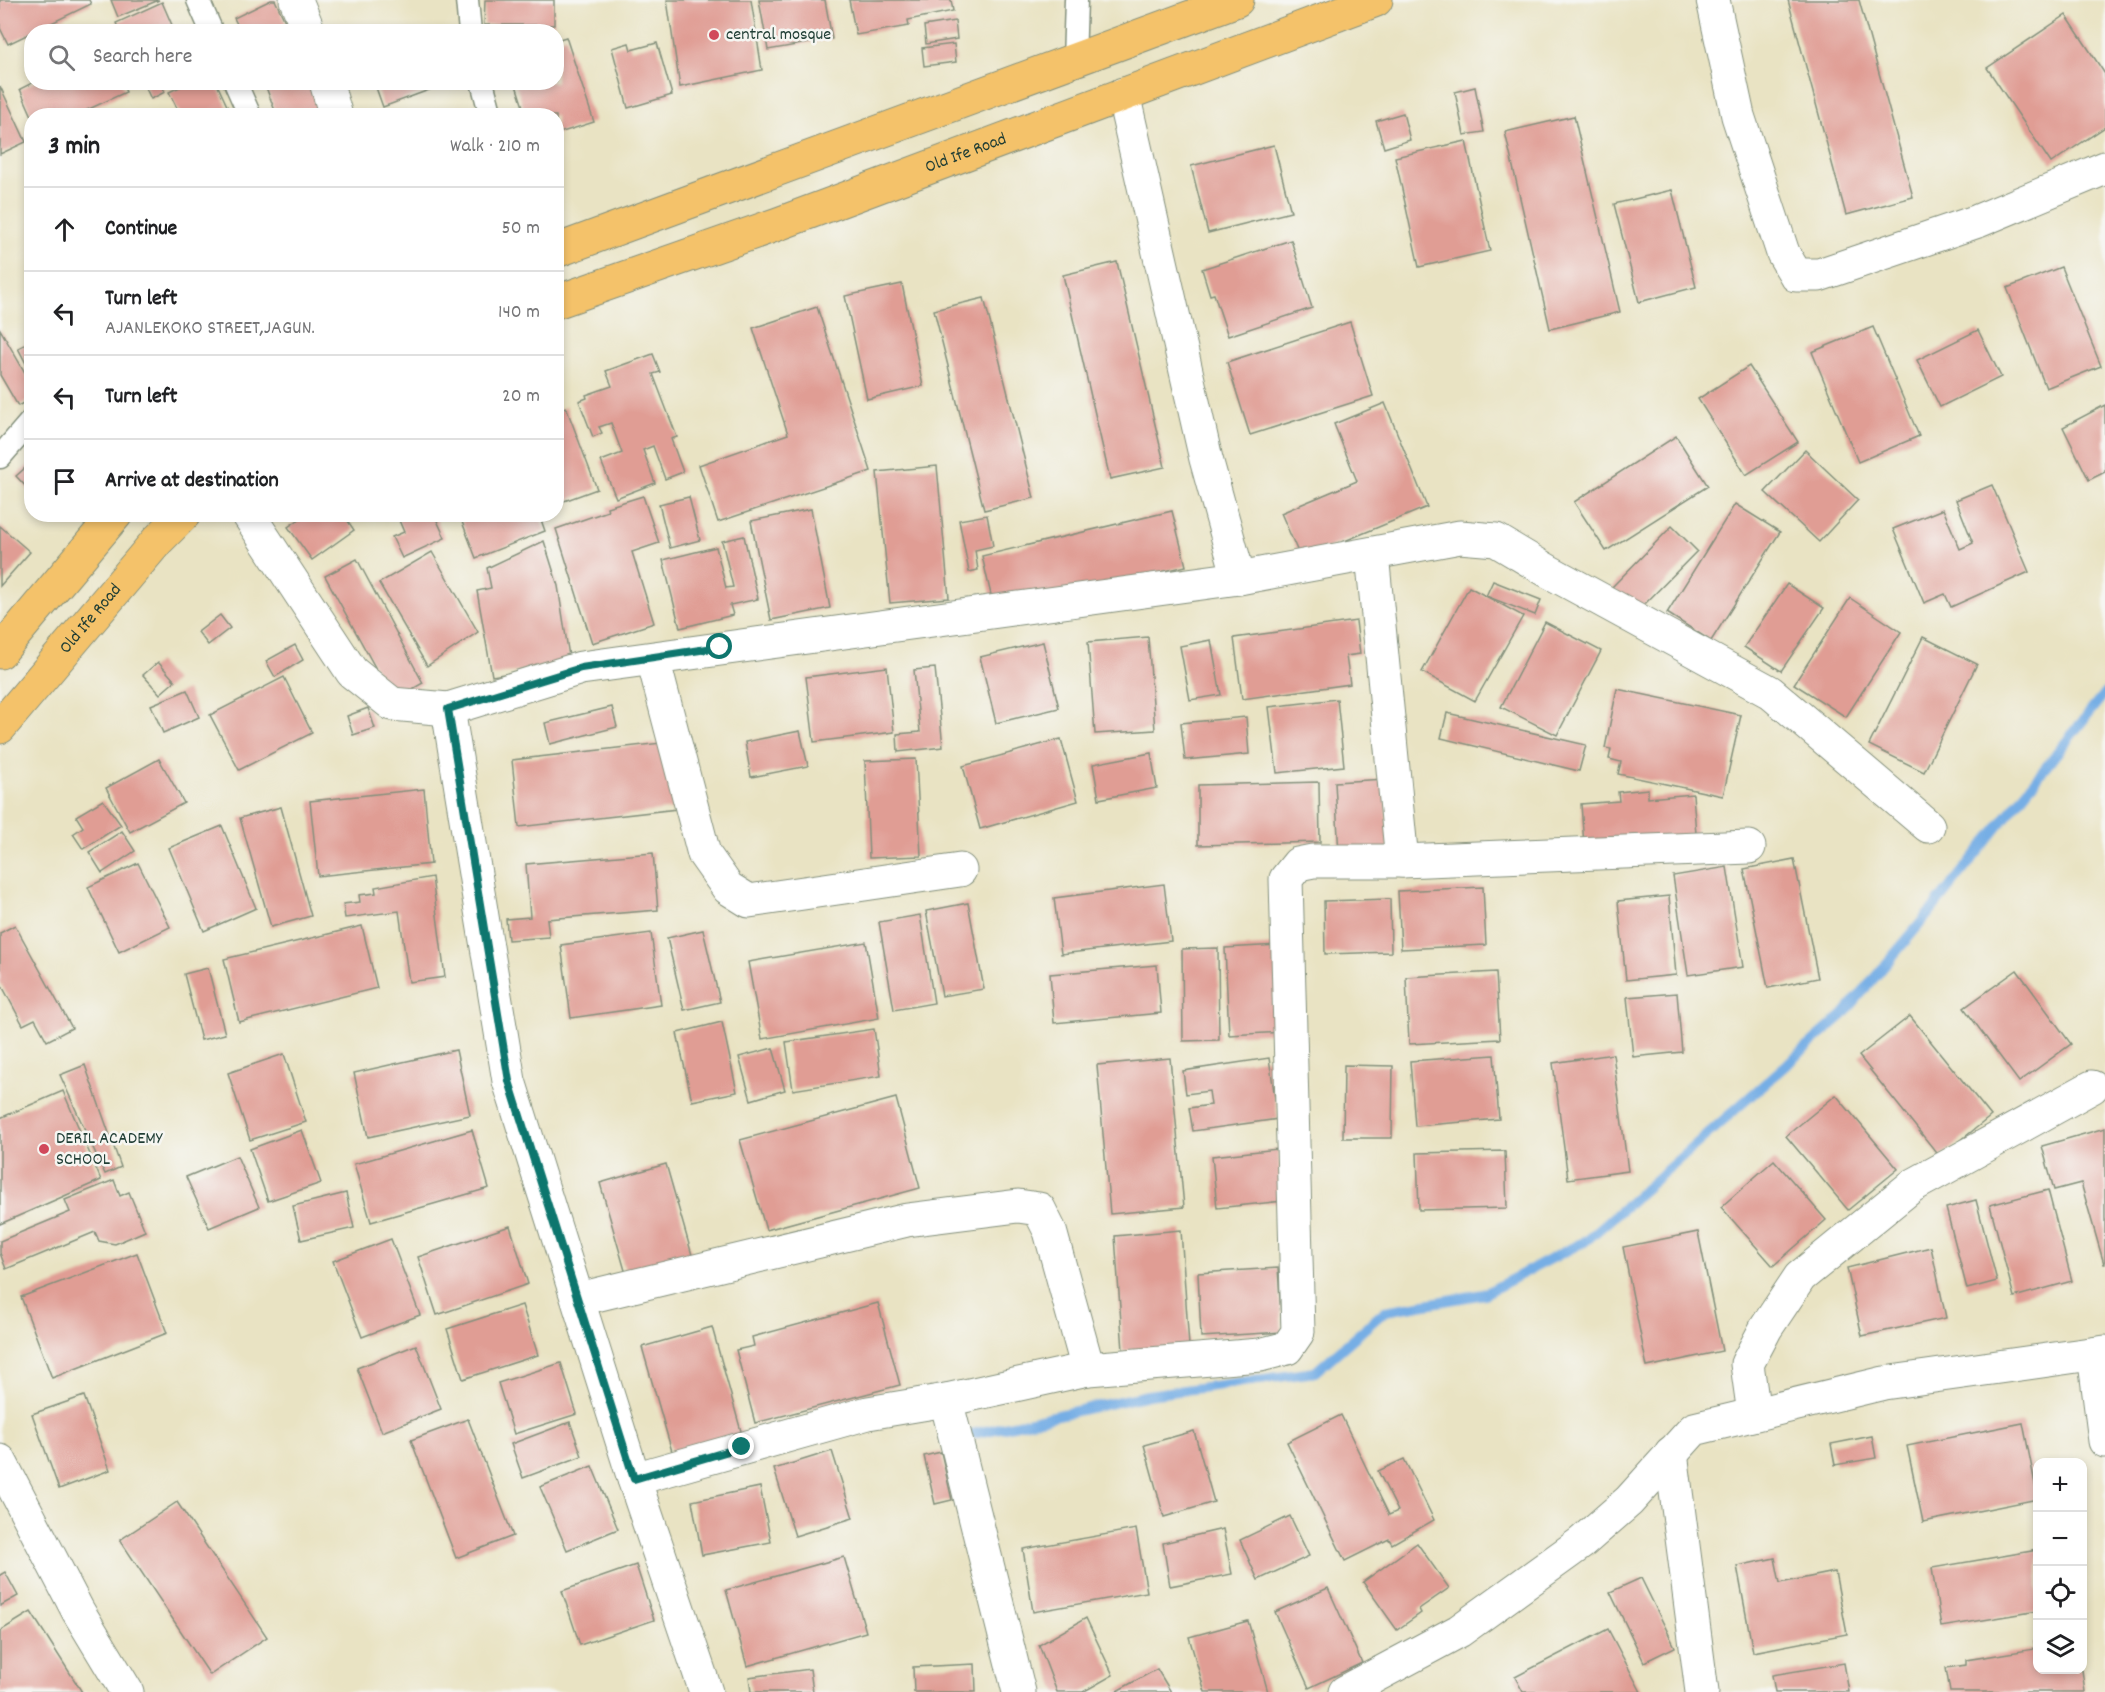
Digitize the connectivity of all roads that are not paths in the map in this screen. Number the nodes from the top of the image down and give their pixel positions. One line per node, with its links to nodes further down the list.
1 (198, 0): 8 (lane)
2 (296, 0): 9 (street)
3 (467, 0): 10 (lane)
4 (1076, 0): 11 (lane)
5 (1238, 0): 11 (main road)
6 (1376, 0): 15 (main road, Old Ife Road)
7 (1713, 0): 19 (street)
8 (208, 24)
9 (306, 24)
10 (469, 24)
11 (1074, 61): 20 (main road)
12 (239, 90): 16 (lane)
13 (328, 90): 17 (street)
14 (484, 90): 18 (lane)
15 (1123, 94): 21 (main road, Old Ife Road); 28 (street)
16 (246, 108)
17 (334, 108)
18 (489, 108)
19 (2105, 168)
20 (564, 248)
21 (564, 299)
22 (24, 429): 23 (lane)
23 (0, 457)
24 (109, 522): 29 (main road)
25 (176, 522): 32 (main road, Old Ife Road)
26 (253, 522): 31 (street)
27 (1372, 554): 28 (street); 33 (street); 35 (street)
28 (1239, 578): 30 (street)
29 (0, 652)
30 (653, 659): 31 (street); 36 (street)
31 (448, 709): 38 (street)
32 (0, 727)
33 (1928, 826)
34 (1749, 847): 35 (street)
35 (1402, 861): 40 (street)
36 (960, 870)
37 (2092, 1087): 42 (street)
38 (579, 1299): 40 (street); 46 (street)
39 (2099, 1353): 42 (street); 43 (street)
40 (1088, 1369): 41 (street)
41 (946, 1400): 46 (street); 49 (street)
42 (1754, 1414): 44 (street)
43 (2105, 1442)
44 (1671, 1453): 50 (street); 51 (street)
45 (0, 1461): 47 (street)
46 (634, 1479): 48 (street)
47 (127, 1692)
48 (706, 1692)
49 (1019, 1692)
50 (1345, 1692)
51 (1702, 1692)

